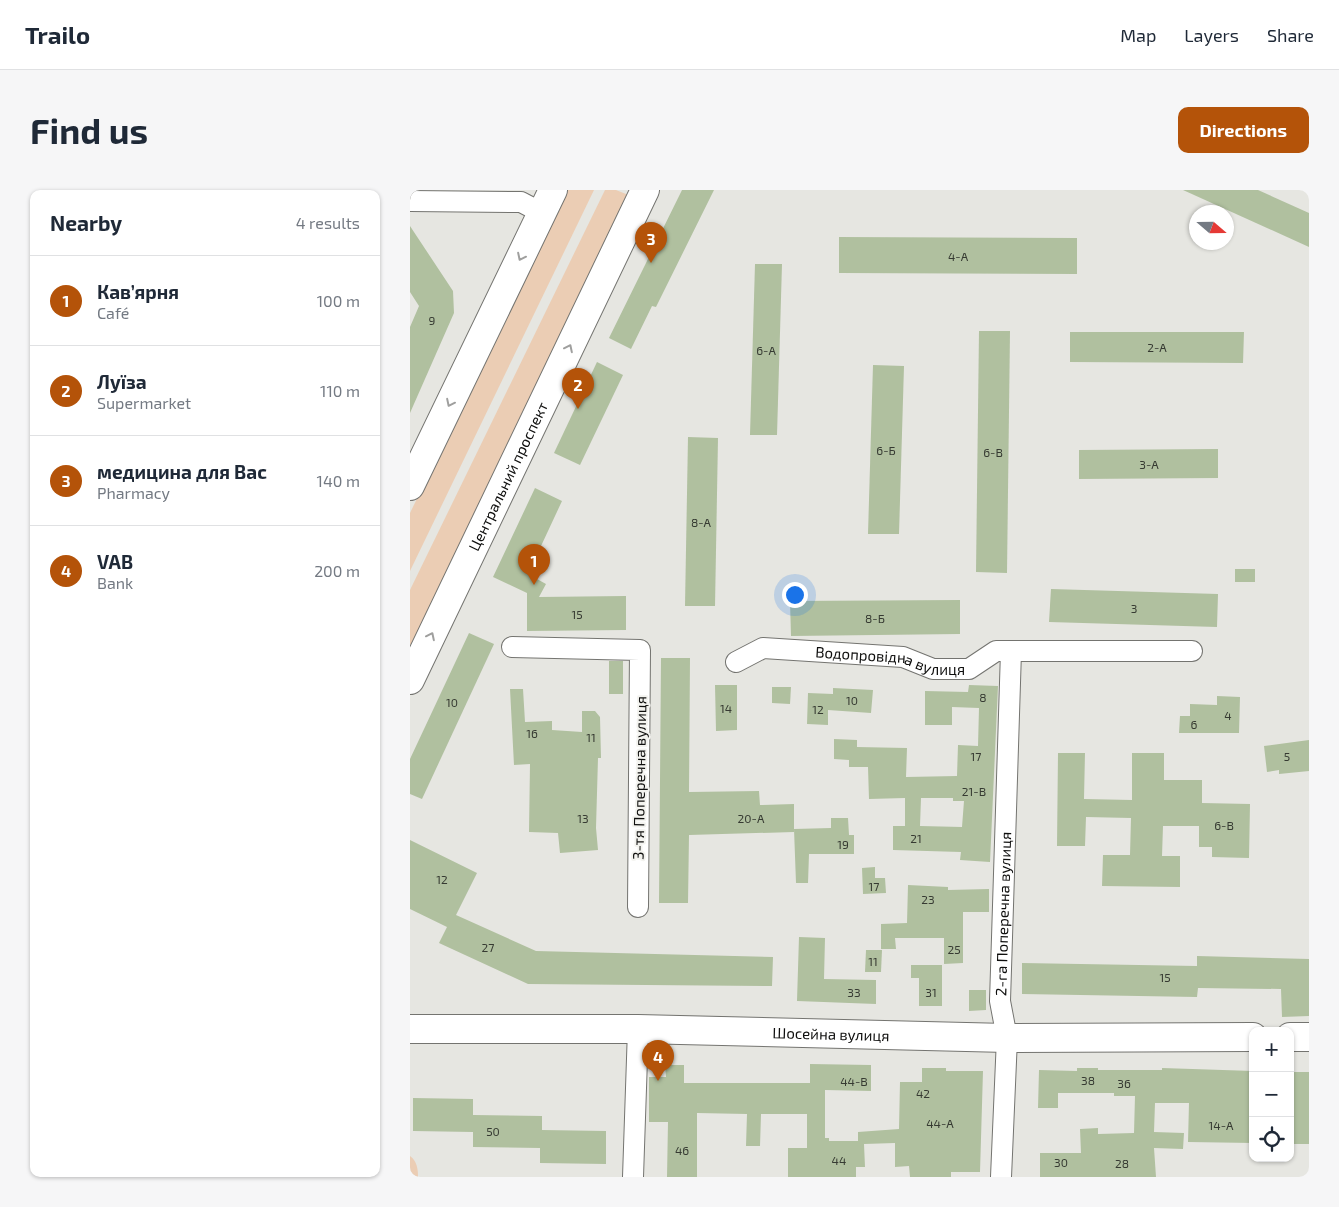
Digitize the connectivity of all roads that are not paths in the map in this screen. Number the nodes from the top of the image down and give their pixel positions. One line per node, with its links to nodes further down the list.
1 (645, 190): 9 (street, Центральний проспект, one-way to 1)
2 (410, 201): 3 (street)
3 (547, 201): 4 (street, one-way to 4)
4 (410, 486)
5 (512, 647): 10 (street, 3-тя Поперечна вулиця)
6 (1011, 651): 7 (street, Водопровідна вулиця); 8 (street, Водопровідна вулиця); 16 (street, 2-га Поперечна вулиця)
7 (1192, 651)
8 (736, 662)
9 (410, 680)
10 (638, 906)
11 (410, 1029): 12 (street, Шосейна вулиця)
12 (638, 1029): 16 (street, Шосейна вулиця); 17 (street)
13 (1249, 1037): 16 (street, Шосейна вулиця)
14 (1294, 1037): 15 (street)
15 (1309, 1037)
16 (1007, 1038): 18 (street, 2-га Поперечна вулиця)
17 (633, 1177)
18 (1001, 1177)

